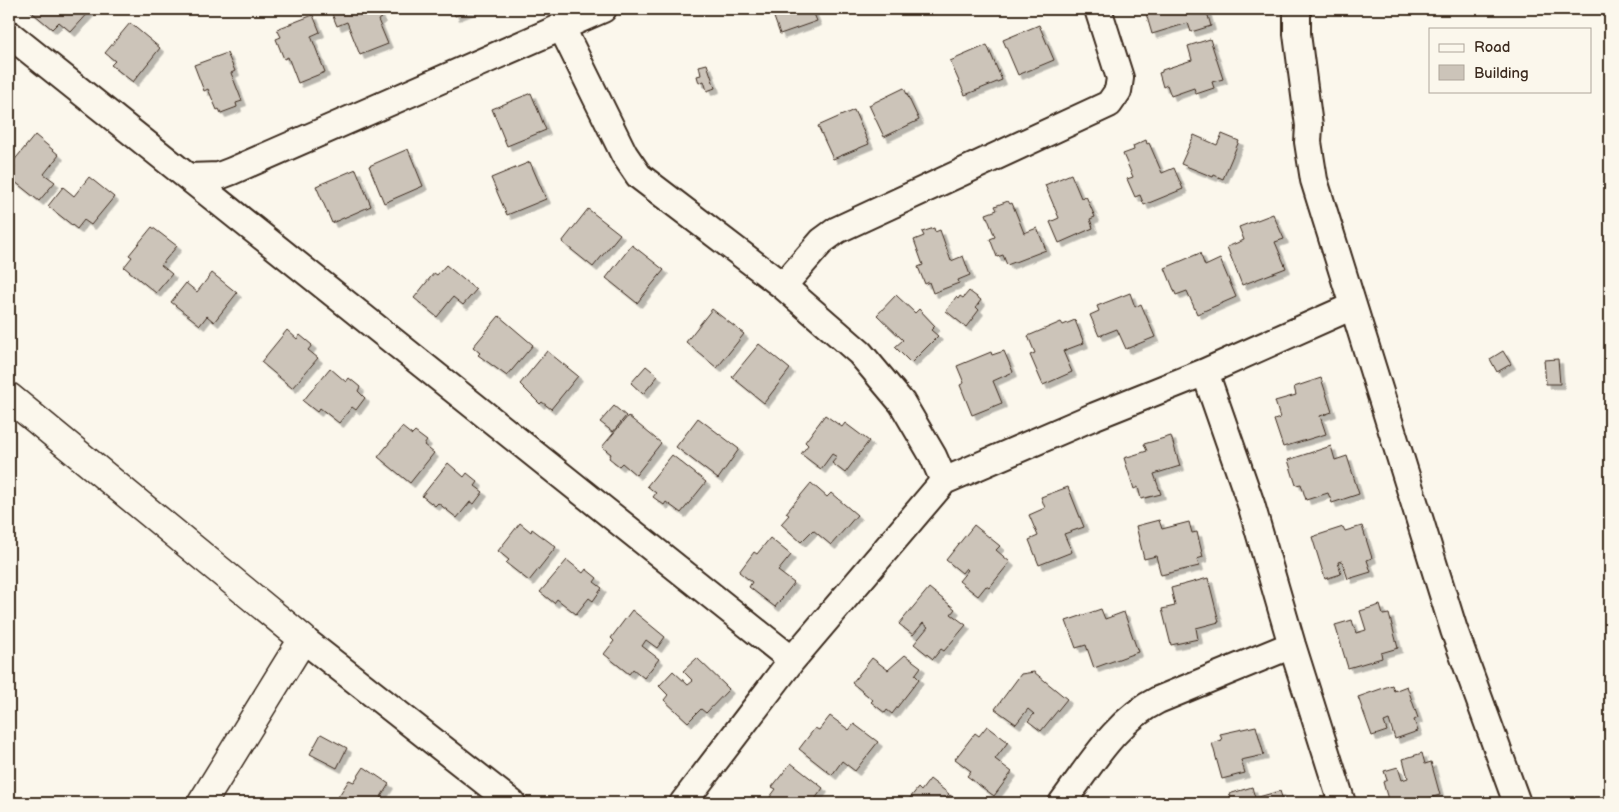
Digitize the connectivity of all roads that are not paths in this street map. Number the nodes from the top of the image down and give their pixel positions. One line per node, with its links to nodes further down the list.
1 (603, 9): 4 (street)
2 (1098, 9): 7 (street)
3 (1297, 9): 8 (street)
4 (561, 26): 6 (street); 7 (street)
5 (9, 34): 6 (street)
6 (188, 177): 14 (street)
7 (783, 286): 11 (street)
8 (1353, 306): 9 (street); 20 (street)
9 (1205, 372): 11 (street); 13 (street)
10 (9, 397): 12 (street)
11 (944, 481): 14 (street)
12 (303, 639): 15 (street); 16 (street)
13 (1292, 646): 18 (street); 19 (street)
14 (792, 660): 17 (street)
15 (202, 803)
16 (512, 803)
17 (683, 803)
18 (1062, 803)
19 (1342, 803)
20 (1517, 803)

